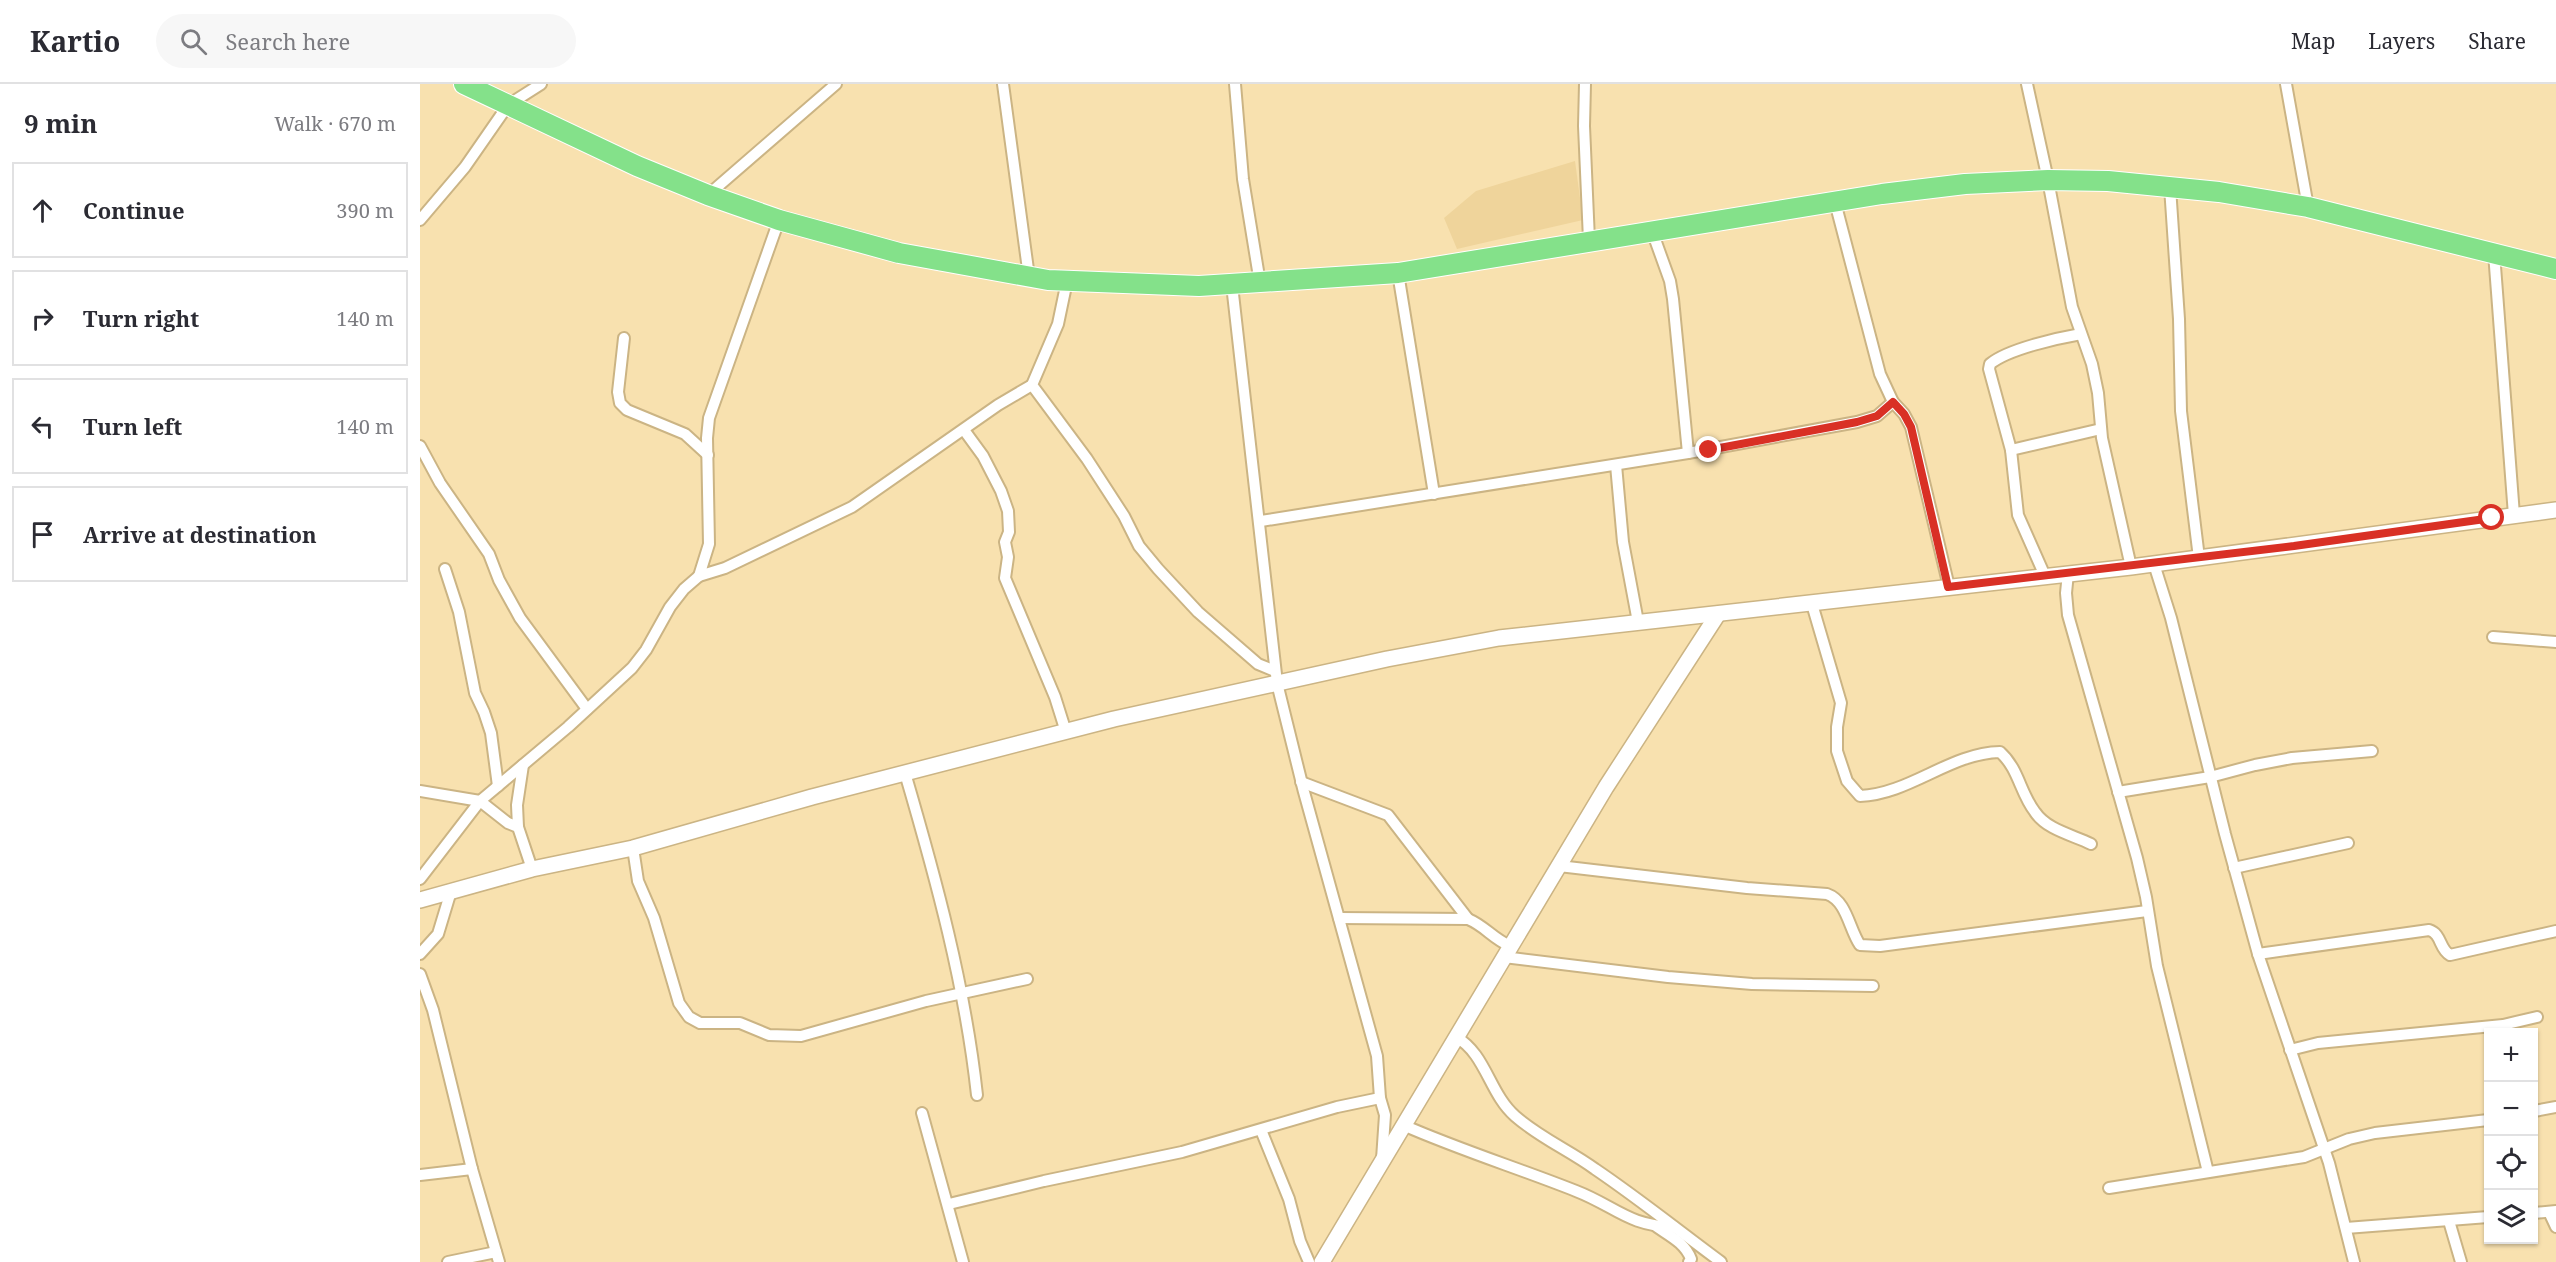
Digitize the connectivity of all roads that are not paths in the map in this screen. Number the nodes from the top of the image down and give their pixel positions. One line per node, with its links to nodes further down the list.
1 (464, 84): 9 (highway)
2 (541, 84): 9 (street)
3 (836, 84): 12 (street)
4 (1003, 84): 22 (street)
5 (1235, 84): 24 (street)
6 (1585, 84): 18 (street)
7 (2027, 84): 10 (street)
8 (2286, 84): 14 (street)
9 (508, 105): 12 (highway); 15 (street)
10 (2048, 180): 11 (highway); 13 (highway); 26 (street)
11 (2170, 187): 14 (highway); 41 (street)
12 (708, 195): 16 (highway)
13 (1835, 202): 17 (highway); 29 (street)
14 (2308, 207): 19 (highway)
15 (420, 219)
16 (779, 220): 22 (highway); 35 (street)
17 (1652, 231): 18 (highway); 34 (street)
18 (1589, 240): 21 (highway)
19 (2494, 253): 20 (highway); 39 (street)
20 (2556, 269)
21 (1398, 273): 24 (highway); 37 (street)
22 (1029, 278): 23 (highway)
23 (1067, 281): 25 (highway); 28 (street)
24 (1260, 283): 25 (highway)
25 (1233, 285): 40 (street)
26 (2081, 334): 30 (street); 33 (street)
27 (624, 338): 35 (street)
28 (1032, 385): 31 (street); 54 (street)
29 (1893, 402): 34 (street); 48 (street)
30 (2101, 429): 33 (street); 43 (street)
31 (964, 430): 46 (street); 56 (street)
32 (420, 446): 55 (street)
33 (2011, 450): 47 (street)
34 (1688, 453): 36 (street)
35 (708, 455): 46 (street)
36 (1616, 465): 37 (street); 51 (street)
37 (1434, 494): 40 (street)
38 (2556, 510): 39 (main road)
39 (2514, 515): 41 (main road)
40 (1261, 521): 54 (street)
41 (2199, 558): 42 (main road)
42 (2154, 564): 43 (main road); 60 (street)
43 (2131, 567): 45 (main road)
44 (445, 570): 62 (street)
45 (2068, 573): 47 (main road); 64 (street)
46 (699, 576): 55 (street)
47 (2045, 576): 48 (main road)
48 (1948, 587): 49 (main road)
49 (1812, 604): 50 (main road); 68 (street)
50 (1718, 614): 51 (main road); 70 (main road)
51 (1638, 622): 54 (main road)
52 (2493, 637): 53 (street)
53 (2556, 642)
54 (1276, 677): 56 (main road); 61 (street)
55 (587, 709): 58 (street)
56 (1066, 732): 59 (main road)
57 (2372, 751): 60 (street)
58 (524, 765): 62 (street); 66 (street)
59 (905, 773): 69 (main road); 86 (street)
60 (2210, 777): 64 (street); 71 (street)
61 (1301, 782): 77 (street); 78 (street)
62 (498, 786): 65 (street)
63 (420, 791): 65 (street)
64 (2118, 792): 76 (street)
65 (480, 801): 66 (street); 73 (street)
66 (518, 827): 72 (street)
67 (2348, 843): 71 (street)
68 (2091, 844)
69 (633, 848): 72 (main road); 86 (street)
70 (1559, 866): 76 (street); 80 (main road)
71 (2234, 868): 82 (street)
72 (532, 869): 74 (main road)
73 (420, 879)
74 (451, 891): 75 (main road); 81 (street)
75 (420, 900)
76 (2148, 911): 102 (street)
77 (1340, 918): 78 (street); 92 (street)
78 (1468, 919): 80 (street)
79 (2556, 931): 82 (street)
80 (1507, 951): 85 (street); 89 (main road)
81 (420, 954)
82 (2258, 954): 90 (street)
83 (420, 974): 87 (street)
84 (1027, 979): 86 (street)
85 (1873, 986)
86 (963, 993): 91 (street)
87 (425, 1000): 101 (street)
88 (2537, 1017): 90 (street)
89 (1456, 1037): 97 (main road); 111 (street)
90 (2290, 1050): 99 (street)
91 (977, 1095)
92 (1380, 1098): 98 (street); 100 (street)
93 (2556, 1107): 94 (street)
94 (2538, 1110)
95 (922, 1113): 105 (street)
96 (2484, 1119): 99 (street)
97 (1403, 1125): 100 (main road); 110 (street)
98 (1261, 1130): 105 (street); 117 (street)
99 (2324, 1150): 102 (street); 113 (street)
100 (1382, 1159): 118 (main road)
101 (472, 1168): 103 (street); 114 (street)
102 (2208, 1172): 104 (street)
103 (420, 1175)
104 (2109, 1188)
105 (949, 1204): 116 (street)
106 (2553, 1212): 107 (street); 112 (street)
107 (2538, 1213)
108 (2484, 1217): 109 (street)
109 (2449, 1221): 113 (street); 122 (street)
110 (1656, 1227): 111 (street); 119 (street)
111 (1674, 1227): 120 (street)
112 (2556, 1227)
113 (2346, 1228): 121 (street)
114 (498, 1257): 115 (street)
115 (448, 1262)
116 (963, 1262)
117 (1309, 1262)
118 (1322, 1262)
119 (1689, 1262)
120 (1721, 1262)
121 (2354, 1262)
122 (2461, 1262)

